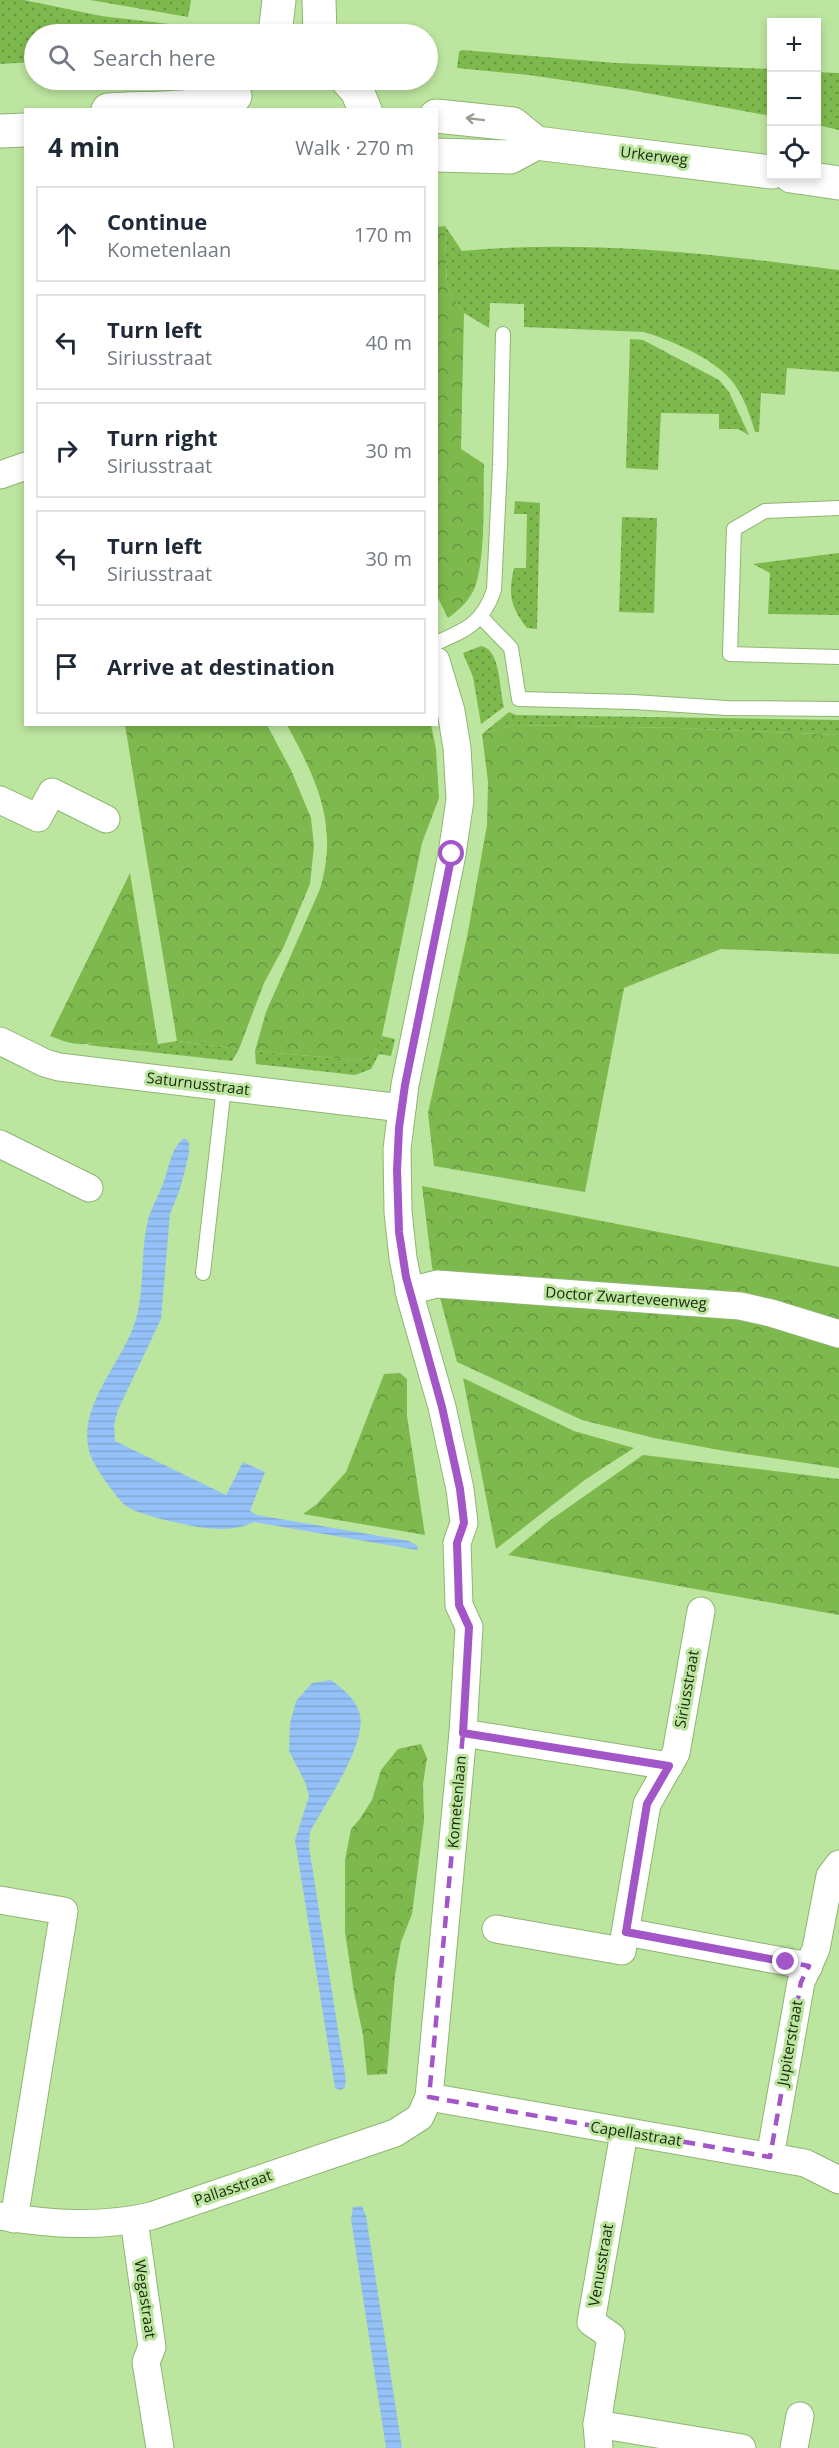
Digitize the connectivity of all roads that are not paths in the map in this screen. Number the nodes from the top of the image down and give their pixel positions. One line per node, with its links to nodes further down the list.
1 (279, 0): 3 (main road)
2 (319, 0): 4 (main road)
3 (276, 24)
4 (320, 24)
5 (237, 95): 6 (main road)
6 (148, 108)
7 (438, 116): 10 (main road, one-way to 7)
8 (24, 130): 9 (main road)
9 (0, 131)
10 (536, 143): 11 (main road); 12 (main road, Urkerweg)
11 (438, 155)
12 (767, 172)
13 (818, 180): 14 (main road)
14 (839, 183)
15 (503, 334): 19 (lane)
16 (24, 467): 17 (street)
17 (0, 475)
18 (839, 508): 21 (lane)
19 (481, 617): 20 (lane); 23 (lane)
20 (438, 642)
21 (839, 657)
22 (438, 669): 28 (street, Kometenlaan)
23 (839, 709)
24 (0, 800): 25 (street)
25 (106, 819)
26 (0, 1041): 27 (street, Saturnusstraat)
27 (224, 1087): 28 (street, Saturnusstraat); 31 (lane)
28 (402, 1108): 32 (street, Kometenlaan)
29 (0, 1144): 30 (street)
30 (89, 1188)
31 (203, 1273)
32 (409, 1291): 33 (street, Doctor Zwarteveenweg); 35 (street, Kometenlaan)
33 (839, 1334)
34 (701, 1611): 36 (street, Siriusstraat)
35 (463, 1733): 36 (street); 42 (street, Kometenlaan)
36 (669, 1766): 40 (street, Siriusstraat)
37 (839, 1864): 41 (street, Jupiterstraat)
38 (0, 1900): 46 (street, Pallasstraat)
39 (496, 1929): 40 (street, Siriusstraat)
40 (626, 1932): 41 (street)
41 (809, 1966): 44 (street, Jupiterstraat)
42 (429, 2097): 43 (street, Capellastraat); 47 (street, Pallasstraat)
43 (624, 2133): 44 (street, Capellastraat); 49 (street, Venusstraat)
44 (770, 2157): 45 (street, Capellastraat)
45 (839, 2180)
46 (7, 2218): 47 (street, Pallasstraat)
47 (134, 2220): 50 (street, Wegastraat)
48 (800, 2416): 52 (street)
49 (598, 2436): 51 (street, Venusstraat)
50 (160, 2448)
51 (742, 2448)
52 (794, 2448)

